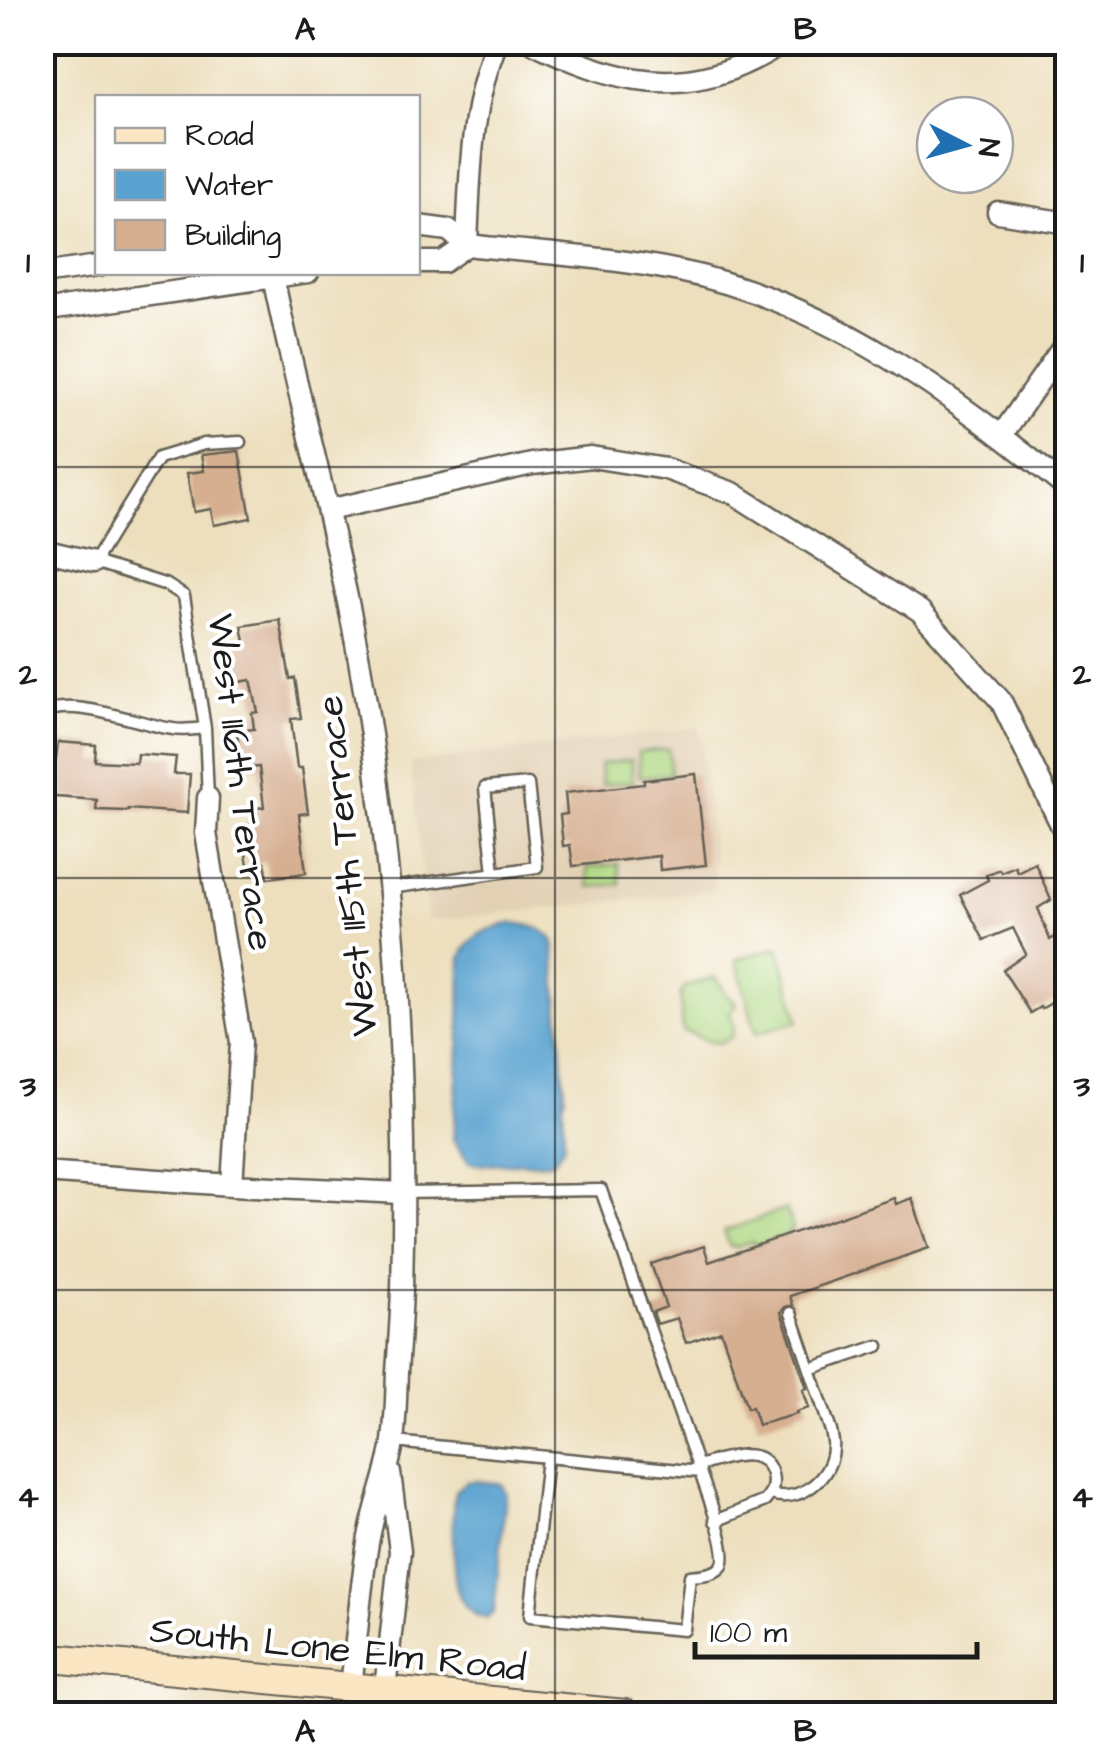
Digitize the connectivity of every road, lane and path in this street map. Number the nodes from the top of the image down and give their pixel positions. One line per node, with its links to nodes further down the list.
1 (497, 42): 9 (street)
2 (532, 42): 3 (street)
3 (782, 42)
4 (42, 192): 6 (lane)
5 (998, 212): 7 (street)
6 (45, 217)
7 (1068, 223)
8 (420, 226): 9 (street)
9 (467, 245): 10 (street); 16 (street)
10 (420, 262)
11 (95, 266): 12 (street)
12 (42, 274)
13 (273, 276): 14 (street); 19 (street, West 115th Terrace)
14 (42, 311)
15 (1068, 340): 16 (street)
16 (1001, 436): 18 (street)
17 (240, 442): 21 (lane)
18 (1068, 489)
19 (328, 510): 25 (street); 27 (street, West 115th Terrace)
20 (42, 550): 21 (street, West 116th Terrace)
21 (94, 562): 23 (lane, West 116th Terrace)
22 (42, 714): 23 (lane)
23 (205, 728): 24 (lane, West 116th Terrace)
24 (208, 798): 29 (street, West 116th Terrace)
25 (1068, 839)
26 (494, 873): 26 (lane); 27 (lane)
27 (390, 888): 30 (street, West 115th Terrace)
28 (42, 1172): 29 (street)
29 (232, 1185): 30 (street)
30 (403, 1193): 34 (street, West 115th Terrace); 36 (lane)
31 (791, 1313): 33 (lane)
32 (878, 1346): 33 (lane)
33 (810, 1370): 37 (lane)
34 (391, 1452): 35 (lane); 40 (street, West 115th Terrace); 41 (street, West 115th Terrace)
35 (547, 1458): 36 (lane); 38 (lane)
36 (699, 1469): 37 (lane); 38 (lane)
37 (771, 1494): 38 (lane)
38 (715, 1520)
39 (42, 1656): 40 (street, South Lone Elm Road)
40 (351, 1686): 41 (street, South Lone Elm Road)
41 (385, 1689): 42 (street, South Lone Elm Road)
42 (625, 1714)

